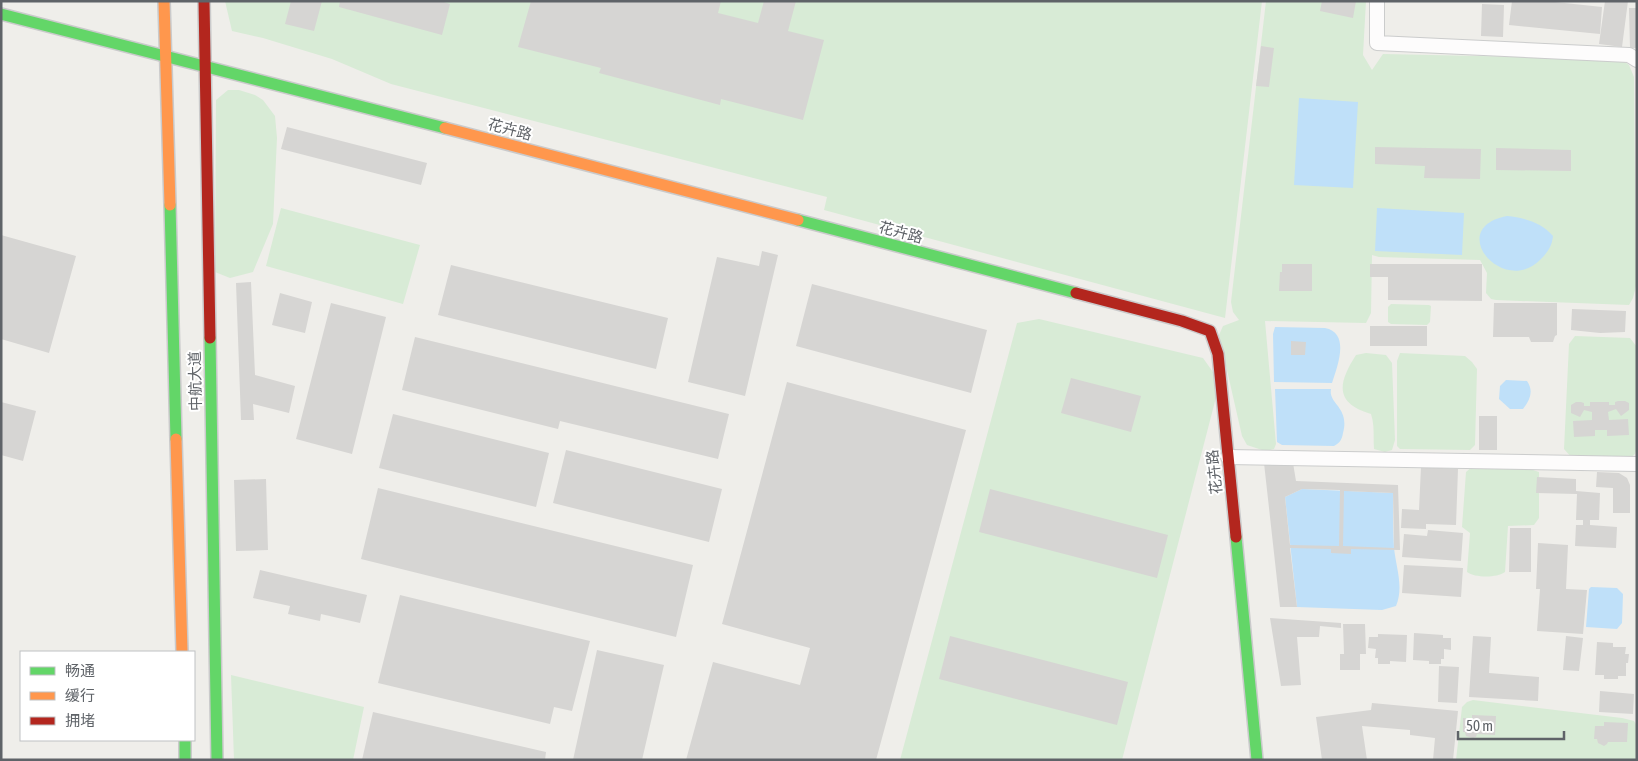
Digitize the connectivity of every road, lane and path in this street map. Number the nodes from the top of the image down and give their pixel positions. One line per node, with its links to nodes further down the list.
1 (164, 1): 5 (street, 中航大道)
2 (204, 1): 7 (street, 中航大道)
3 (1377, 1): 6 (street)
4 (1, 14): 5 (street, 花卉路)
5 (166, 56): 7 (street, 花卉路); 10 (street, 中航大道)
6 (1637, 60)
7 (205, 65): 8 (street, 花卉路); 13 (street, 中航大道)
8 (1228, 457): 9 (street); 14 (street, 花卉路)
9 (1637, 464)
10 (182, 651)
11 (185, 741): 12 (street)
12 (185, 760)
13 (217, 760)
14 (1257, 760)

